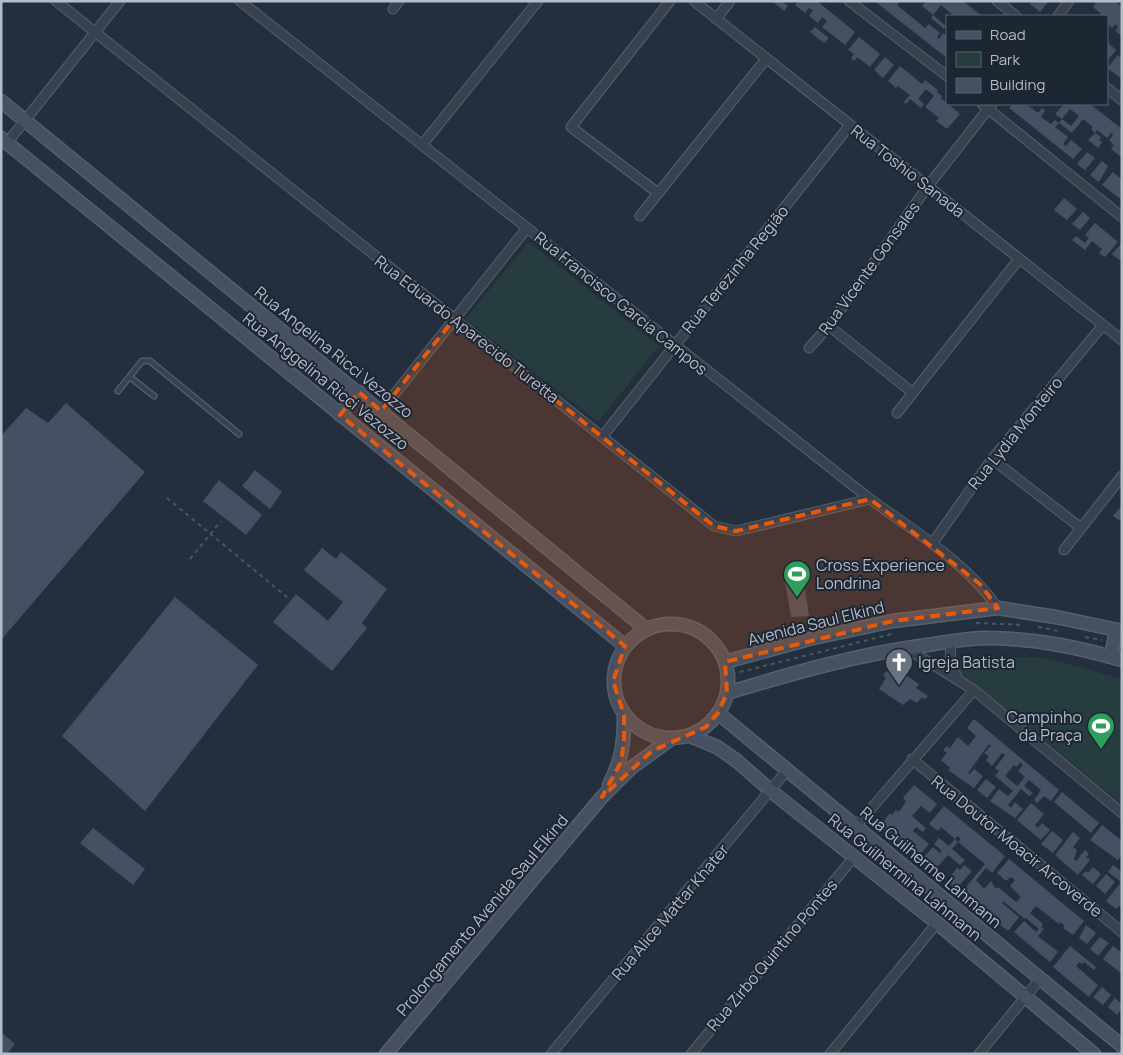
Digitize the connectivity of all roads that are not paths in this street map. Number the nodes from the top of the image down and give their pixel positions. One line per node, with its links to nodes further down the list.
1 (56, 1): 16 (street, Rua Eduardo Aparecido Turetta)
2 (120, 1): 16 (street)
3 (240, 1): 26 (street, Rua Francisco Garcia Campos)
4 (399, 1): 12 (street)
5 (538, 1): 26 (street)
6 (670, 1): 28 (street)
7 (694, 1): 15 (street, Rua Toshio Sanada)
8 (730, 1): 15 (street)
9 (849, 1): 18 (street)
10 (997, 1): 13 (street)
11 (1069, 1): 14 (street)
12 (393, 9)
13 (1015, 15)
14 (1059, 15)
15 (716, 19): 17 (street, Rua Toshio Sanada)
16 (94, 34): 23 (street); 33 (street, Rua Eduardo Aparecido Turetta)
17 (766, 59): 24 (street, Rua Toshio Sanada); 28 (street)
18 (946, 75)
19 (1108, 89): 21 (street)
20 (1, 100): 23 (main road, Rua Angelina Ricci Vezozzo)
21 (1122, 100)
22 (988, 105): 27 (street, Rua Vicente Gonsales); 30 (street)
23 (25, 120): 25 (street); 41 (main road, Rua Angelina Ricci Vezozzo)
24 (850, 125): 27 (street, Rua Toshio Sanada); 37 (street, Rua Terezinha Região)
25 (4, 140): 46 (main road, Rua Anggelina Ricci Vezozzo)
26 (422, 145): 31 (street, Rua Francisco Garcia Campos)
27 (928, 186): 32 (street, Rua Toshio Sanada); 35 (street, Rua Vicente Gonsales)
28 (658, 194): 29 (street)
29 (640, 216)
30 (1122, 217)
31 (527, 228): 33 (street); 37 (street, Rua Francisco Garcia Campos)
32 (1019, 259): 34 (street, Rua Toshio Sanada); 42 (street)
33 (454, 319): 44 (street); 48 (street, Rua Eduardo Aparecido Turetta)
34 (1103, 325): 36 (street, Rua Toshio Sanada); 49 (street, Rua Lydia Monteiro)
35 (829, 326): 38 (street, Rua Vicente Gonsales); 42 (street)
36 (1122, 340)
37 (673, 345): 48 (street, Rua Terezinha Região); 51 (street, Rua Francisco Garcia Campos)
38 (809, 348)
39 (130, 377): 40 (lane); 43 (lane); 47 (lane)
40 (118, 391)
41 (359, 392): 44 (main road, Rua Angelina Ricci Vezozzo); 46 (main road)
42 (913, 393): 45 (street)
43 (154, 396)
44 (381, 411): 56 (main road, Rua Angelina Ricci Vezozzo)
45 (897, 412)
46 (340, 415): 59 (main road, Rua Anggelina Ricci Vezozzo)
47 (240, 434)
48 (602, 437): 51 (street, Rua Eduardo Aparecido Turetta)
49 (992, 458): 52 (street); 53 (street, Rua Lydia Monteiro)
50 (1122, 476): 52 (street)
51 (870, 500): 53 (street, Rua Francisco Garcia Campos)
52 (1081, 528): 54 (street)
53 (932, 544): 55 (street, Rua Francisco Garcia Campos)
54 (1064, 550)
55 (998, 608): 57 (main road, Avenida Saul Elkind); 62 (main road, Avenida Saul Elkind)
56 (646, 629): 59 (main road); 62 (main road)
57 (1119, 630): 61 (main road)
58 (951, 641): 60 (main road); 61 (main road); 63 (street)
59 (625, 646): 67 (main road)
60 (906, 648): 63 (street); 65 (main road)
61 (1116, 658)
62 (725, 662): 65 (main road)
63 (959, 680): 64 (street)
64 (974, 690): 70 (street); 74 (street)
65 (727, 693): 66 (main road)
66 (718, 713): 68 (main road); 71 (main road, Rua Guilherme Lahmann)
67 (624, 715): 69 (main road); 73 (main road, Prolongamento Avenida Saul Elkind)
68 (690, 736): 69 (main road); 72 (main road, Rua Guilhermina Lahmann)
69 (672, 739): 73 (main road, Prolongamento Avenida Saul Elkind)
70 (912, 759): 75 (street); 78 (street, Rua Doutor Moacir Arcoverde)
71 (788, 769): 72 (street, Rua Alice Mattar Khater); 75 (main road, Rua Guilherme Lahmann)
72 (771, 791): 76 (main road, Rua Guilhermina Lahmann); 83 (street, Rua Alice Mattar Khater)
73 (602, 797): 82 (main road, Prolongamento Avenida Saul Elkind)
74 (1122, 812)
75 (856, 826): 79 (main road, Rua Guilherme Lahmann)
76 (854, 856): 77 (main road, Rua Guilhermina Lahmann); 84 (street, Rua Zirbo Quintino Pontes)
77 (937, 923): 80 (main road, Rua Guilhermina Lahmann); 85 (street)
78 (1122, 932)
79 (1040, 979): 80 (street); 81 (main road, Rua Guilherme Lahmann)
80 (1026, 996): 86 (street); 87 (main road, Rua Guilhermina Lahmann)
81 (1122, 1046)
82 (386, 1054)
83 (551, 1054)
84 (691, 1054)
85 (830, 1054)
86 (979, 1054)
87 (1094, 1054)

